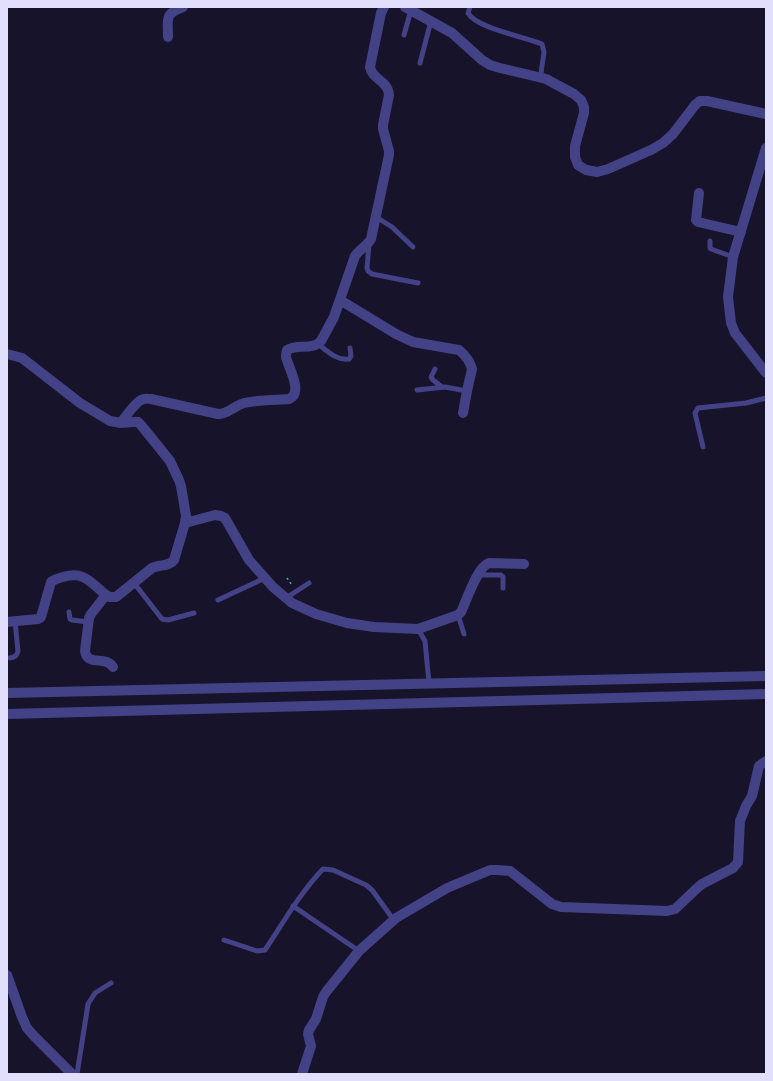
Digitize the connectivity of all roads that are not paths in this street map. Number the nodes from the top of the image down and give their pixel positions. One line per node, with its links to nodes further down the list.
1 (183, 7): 7 (street)
2 (384, 7): 13 (street)
3 (470, 7): 9 (lane)
4 (408, 8): 5 (street); 6 (lane)
5 (431, 21): 8 (lane); 9 (street)
6 (404, 35)
7 (168, 37)
8 (420, 63)
9 (546, 79): 10 (street)
10 (766, 114)
11 (766, 148): 14 (street)
12 (699, 193): 14 (street)
13 (376, 216): 16 (street); 17 (lane)
14 (741, 232): 18 (street)
15 (710, 241): 18 (lane)
16 (369, 243): 19 (lane); 20 (street)
17 (413, 247)
18 (733, 257): 25 (street)
19 (418, 283)
20 (340, 300): 21 (street); 28 (street)
21 (318, 344): 22 (lane); 31 (street)
22 (350, 348)
23 (7, 354): 31 (street)
24 (435, 369): 26 (lane)
25 (766, 373)
26 (442, 387): 27 (lane); 28 (lane)
27 (417, 390)
28 (467, 391): 30 (street)
29 (766, 398): 32 (lane)
30 (463, 414)
31 (120, 423): 33 (street)
32 (703, 447)
33 (185, 523): 36 (street); 37 (street)
34 (524, 564): 35 (street)
35 (477, 575): 39 (lane); 45 (street)
36 (265, 578): 41 (street); 42 (lane)
37 (134, 583): 40 (street); 44 (lane)
38 (309, 583): 41 (lane)
39 (503, 588)
40 (106, 596): 46 (street); 47 (street)
41 (286, 598): 48 (street)
42 (218, 600)
43 (69, 612): 47 (lane)
44 (194, 613)
45 (458, 615): 48 (street); 49 (lane)
46 (11, 622): 50 (lane)
47 (88, 622): 51 (street)
48 (418, 629): 53 (lane)
49 (464, 634)
50 (10, 658)
51 (113, 668)
52 (766, 676): 53 (street)
53 (429, 683): 54 (street)
54 (7, 693)
55 (766, 694): 56 (street)
56 (7, 714)
57 (766, 761): 59 (street)
58 (293, 906): 59 (lane); 60 (lane); 61 (lane)
59 (394, 919): 61 (street)
60 (224, 940)
61 (359, 951): 66 (street)
62 (7, 975): 64 (street)
63 (111, 983): 65 (lane)
64 (72, 1074)
65 (77, 1074)
66 (302, 1074)

